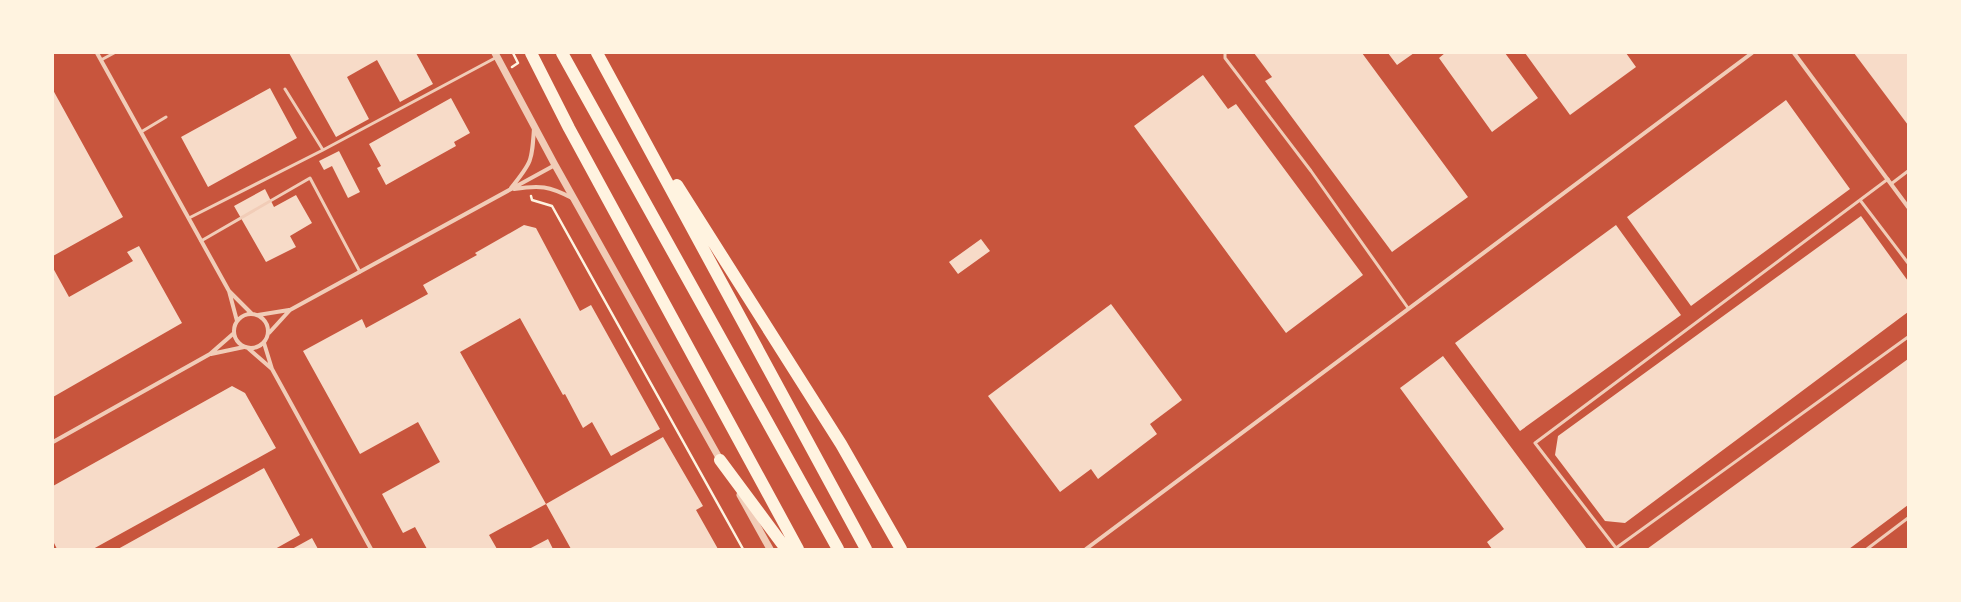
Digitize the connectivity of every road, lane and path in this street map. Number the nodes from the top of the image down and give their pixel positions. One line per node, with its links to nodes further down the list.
1 (98, 53): 10 (street)
2 (114, 53): 10 (lane)
3 (531, 53): 51 (highway)
4 (562, 53): 52 (highway)
5 (597, 53): 12 (highway)
6 (1225, 53): 31 (lane)
7 (1752, 53): 31 (street)
8 (1794, 53): 19 (street)
9 (496, 55): 14 (street); 16 (lane)
10 (101, 60): 15 (street)
11 (285, 89): 16 (lane)
12 (621, 96): 53 (highway); 54 (highway)
13 (166, 117): 15 (lane)
14 (534, 126): 17 (street); 22 (street)
15 (141, 132): 26 (street)
16 (323, 150): 26 (lane)
17 (555, 165): 22 (street); 23 (street)
18 (1908, 171): 20 (lane)
19 (1888, 179): 20 (street); 24 (lane)
20 (1891, 184): 25 (street)
21 (528, 187): 22 (street); 23 (street); 48 (path)
22 (509, 190): 29 (street)
23 (574, 199): 45 (street)
24 (1860, 200): 28 (lane); 38 (lane)
25 (1908, 207)
26 (189, 218): 27 (street)
27 (201, 241): 29 (lane); 30 (street)
28 (1908, 263)
29 (360, 272): 32 (street)
30 (229, 291): 33 (street); 35 (street)
31 (1408, 308): 55 (street)
32 (290, 310): 34 (street); 37 (street)
33 (252, 314): 34 (street); 35 (street)
34 (258, 315): 37 (street)
35 (237, 322): 36 (street)
36 (234, 333): 40 (street); 42 (street)
37 (269, 333): 39 (street)
38 (1908, 337)
39 (264, 343): 41 (street); 43 (street)
40 (244, 347): 41 (street); 42 (street)
41 (249, 348): 43 (street)
42 (210, 354): 44 (street)
43 (272, 369): 47 (street)
44 (53, 442)
45 (720, 460): 49 (street); 50 (highway)
46 (1908, 518): 56 (lane)
47 (371, 549)
48 (744, 549)
49 (770, 549)
50 (786, 549)
51 (798, 549)
52 (838, 549)
53 (866, 549)
54 (901, 549)
55 (1086, 549)
56 (1868, 549)

